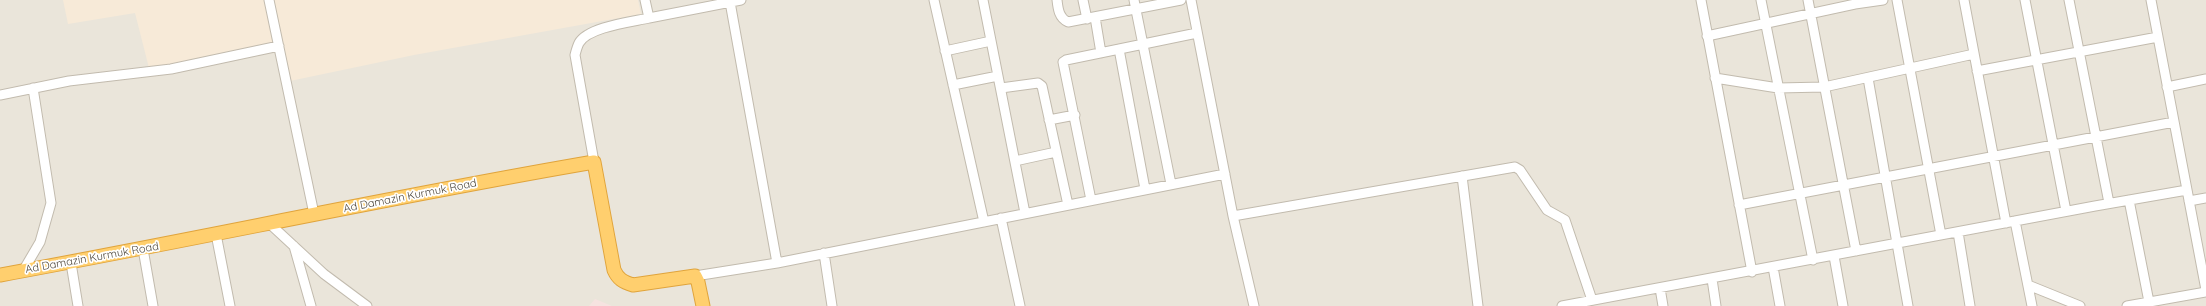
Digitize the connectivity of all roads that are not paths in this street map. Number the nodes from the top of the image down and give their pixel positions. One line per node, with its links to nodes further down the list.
1 (269, 0): 31 (street)
2 (645, 0): 23 (street)
3 (741, 0): 19 (street)
4 (934, 0): 33 (street)
5 (983, 0): 29 (street)
6 (1057, 0): 24 (street)
7 (1083, 0): 24 (street)
8 (1181, 0): 21 (street)
9 (1190, 0): 26 (street)
10 (1701, 0): 27 (street)
11 (1761, 0): 25 (street)
12 (1808, 0): 22 (street)
13 (1883, 0): 20 (street)
14 (1897, 0): 38 (street)
15 (1964, 0): 36 (street)
16 (2025, 0): 37 (street)
17 (2069, 0): 34 (street)
18 (2151, 0): 28 (street)
19 (730, 2): 23 (street); 94 (street)
20 (1854, 2): 22 (street)
21 (1135, 5): 24 (street); 30 (street)
22 (1810, 13): 25 (street); 46 (street)
23 (649, 18): 59 (street)
24 (1091, 18): 35 (street)
25 (1767, 23): 27 (street); 49 (street)
26 (1197, 33): 30 (street); 61 (street)
27 (1707, 36): 41 (street)
28 (2158, 37): 34 (street); 45 (street)
29 (991, 41): 33 (street); 40 (street)
30 (1142, 44): 32 (street); 64 (street)
31 (279, 46): 47 (street); 78 (street)
32 (1119, 49): 35 (street); 66 (street)
33 (945, 50): 44 (street)
34 (2080, 51): 37 (street); 54 (street)
35 (1101, 53): 51 (street)
36 (1974, 54): 38 (street); 39 (street)
37 (2037, 59): 39 (street); 55 (street)
38 (1909, 68): 42 (street); 60 (street)
39 (1978, 71): 57 (street)
40 (998, 76): 44 (street); 48 (street)
41 (1715, 78): 49 (street); 75 (street)
42 (1868, 78): 46 (street); 63 (street)
43 (2206, 79): 45 (street)
44 (953, 85): 81 (street)
45 (2168, 86): 53 (street)
46 (1824, 87): 49 (street); 65 (street)
47 (33, 88): 50 (street); 97 (street)
48 (1001, 88): 52 (street); 58 (street)
49 (1778, 88): 68 (street)
50 (0, 95)
51 (1075, 115): 52 (street); 70 (street)
52 (1049, 120): 56 (street)
53 (2174, 122): 54 (street); 67 (street)
54 (2096, 137): 55 (street); 73 (street)
55 (2052, 145): 57 (street); 76 (street)
56 (1056, 152): 58 (street); 74 (street)
57 (1994, 156): 60 (street); 82 (street)
58 (1015, 161): 77 (street)
59 (594, 162): 78 (highway, Ad Damazin Kurmuk Road); 100 (highway)
60 (1928, 168): 63 (street); 86 (street)
61 (1225, 174): 64 (street); 79 (street)
62 (1462, 176): 79 (street); 105 (street); 117 (street)
63 (1885, 177): 65 (street); 87 (street)
64 (1171, 184): 66 (street)
65 (1844, 185): 68 (street); 90 (street)
66 (1145, 189): 70 (street)
67 (2187, 190): 71 (street); 72 (street)
68 (1800, 193): 75 (street); 93 (street)
69 (2206, 198): 72 (street)
70 (1091, 200): 74 (street)
71 (2129, 200): 73 (street); 107 (street)
72 (2189, 201): 104 (street)
73 (2109, 203): 76 (street)
74 (1068, 205): 77 (street)
75 (1739, 205): 98 (street)
76 (2066, 211): 82 (street)
77 (1025, 213): 80 (street)
78 (314, 214): 83 (highway, Ad Damazin Kurmuk Road)
79 (1233, 216): 116 (street)
80 (1001, 218): 81 (street); 115 (street)
81 (984, 222): 91 (street)
82 (2011, 222): 84 (street); 102 (street)
83 (270, 224): 85 (highway, Ad Damazin Kurmuk Road); 88 (street)
84 (1958, 232): 86 (street); 124 (street)
85 (216, 234): 89 (highway, Ad Damazin Kurmuk Road); 110 (street)
86 (1941, 235): 87 (street)
87 (1896, 243): 90 (street); 123 (street)
88 (294, 244): 111 (street); 112 (street)
89 (143, 249): 95 (highway, Ad Damazin Kurmuk Road); 109 (street)
90 (1856, 251): 92 (street)
91 (824, 253): 94 (street); 114 (street)
92 (1834, 256): 93 (street); 122 (street)
93 (1813, 260): 96 (street)
94 (777, 262): 100 (street)
95 (71, 263): 97 (highway, Ad Damazin Kurmuk Road); 108 (street)
96 (1773, 268): 98 (street); 121 (street)
97 (23, 271): 99 (highway, Ad Damazin Kurmuk Road)
98 (1752, 272): 101 (street)
99 (0, 275)
100 (695, 276): 113 (highway)
101 (1712, 279): 103 (street); 120 (street)
102 (2028, 285): 125 (street); 126 (street)
103 (1660, 288): 106 (street); 119 (street)
104 (2206, 291): 107 (street)
105 (1592, 300): 106 (street); 118 (street)
106 (1605, 302)
107 (2154, 303): 127 (street)
108 (78, 306)
109 (153, 306)
110 (230, 306)
111 (311, 306)
112 (367, 306)
113 (703, 306)
114 (832, 306)
115 (1020, 306)
116 (1254, 306)
117 (1478, 306)
118 (1562, 306)
119 (1663, 306)
120 (1716, 306)
121 (1780, 306)
122 (1843, 306)
123 (1908, 306)
124 (1970, 306)
125 (2032, 306)
126 (2080, 306)
127 (2127, 306)

